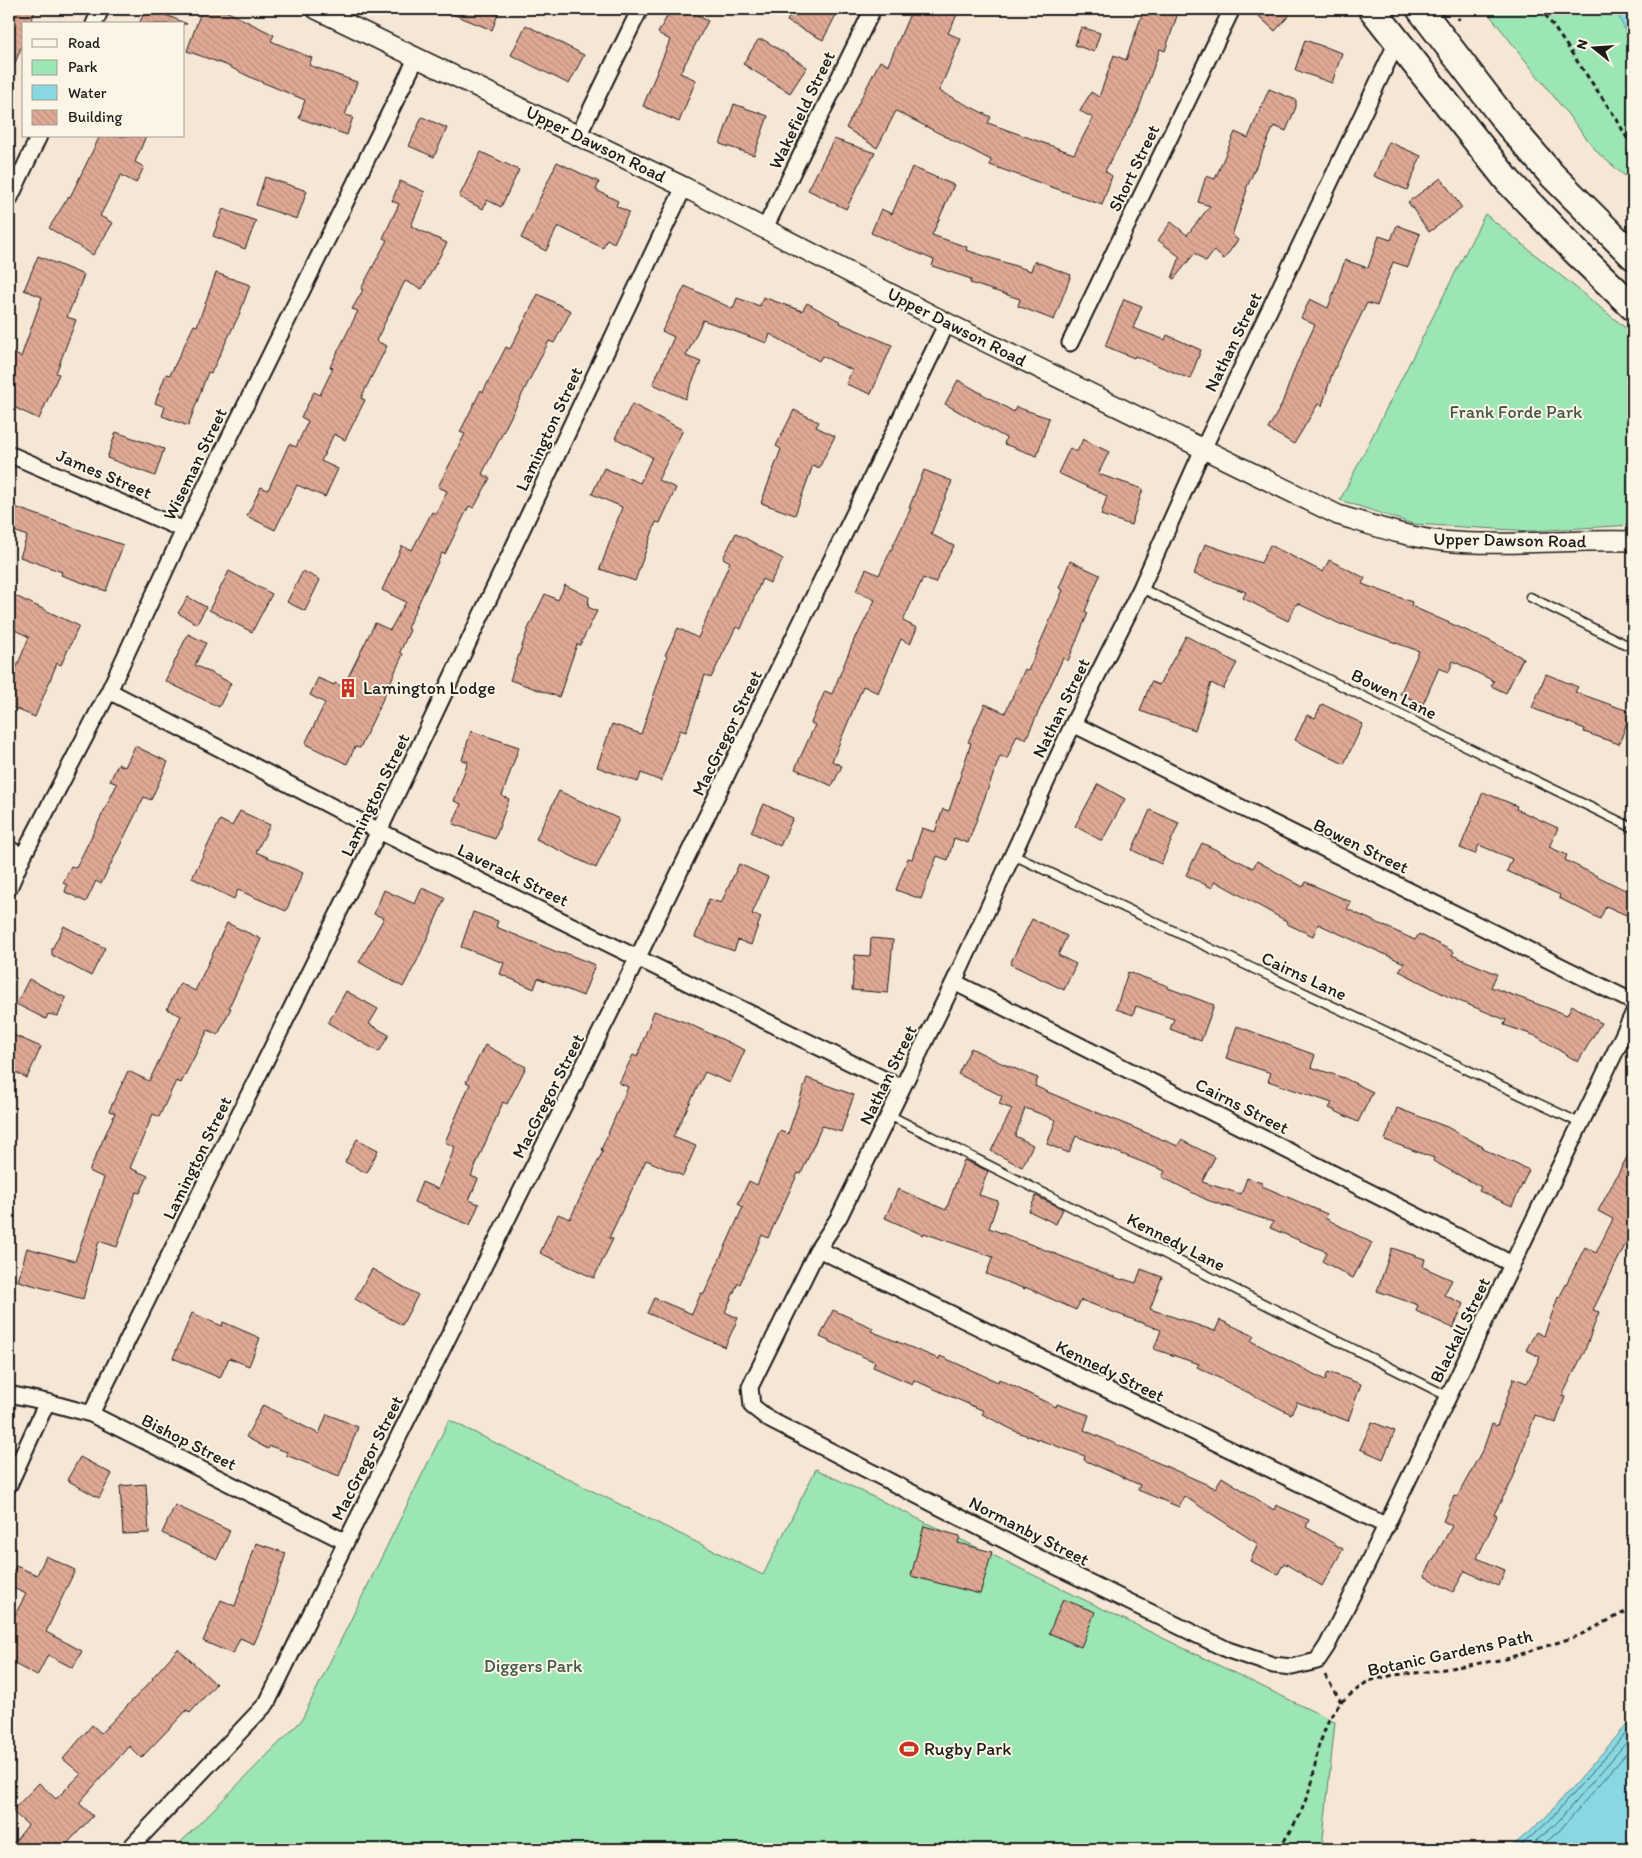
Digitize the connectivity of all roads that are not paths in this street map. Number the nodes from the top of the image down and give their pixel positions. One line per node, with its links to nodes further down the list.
1 (101, 9): 8 (street)
2 (316, 9): 10 (street, Upper Dawson Road)
3 (640, 9): 11 (street)
4 (873, 9): 15 (street, Wakefield Street)
5 (1232, 9): 19 (street, Short Street)
6 (1372, 9): 9 (highway)
7 (1420, 9): 16 (highway)
8 (95, 22)
9 (1397, 42): 17 (highway); 20 (street, Nathan Street)
10 (417, 57): 11 (street, Upper Dawson Road); 22 (street, Wiseman Street)
11 (578, 136): 13 (street, Upper Dawson Road)
12 (39, 138): 14 (street)
13 (684, 187): 15 (street, Upper Dawson Road); 30 (street, Lamington Street)
14 (9, 200)
15 (765, 228): 18 (street, Upper Dawson Road)
16 (1633, 256)
17 (1633, 308)
18 (947, 323): 20 (street, Upper Dawson Road); 35 (street, MacGregor Street)
19 (1070, 343)
20 (1203, 449): 23 (street, Upper Dawson Road); 24 (street, Nathan Street)
21 (9, 454): 22 (street, James Street)
22 (184, 530): 27 (street, Wiseman Street)
23 (1631, 540)
24 (1141, 588): 28 (street, Nathan Street); 29 (lane, Bowen Lane)
25 (1530, 597): 26 (lane)
26 (1633, 648)
27 (109, 691): 30 (street, Laverack Street); 33 (street, Wiseman Street)
28 (1073, 724): 32 (street, Nathan Street); 37 (street, Bowen Street)
29 (1633, 828)
30 (379, 831): 35 (street, Laverack Street); 48 (street, Lamington Street)
31 (9, 849): 33 (street)
32 (1013, 855): 36 (street, Nathan Street); 41 (lane, Cairns Lane)
33 (23, 856): 34 (street, Wiseman Street)
34 (9, 888)
35 (638, 956): 39 (street, Laverack Street); 51 (street, MacGregor Street)
36 (954, 982): 39 (street, Nathan Street); 43 (street, Cairns Street)
37 (1633, 1002)
38 (1633, 1014): 41 (street, Blackall Street)
39 (902, 1088): 40 (street, Nathan Street)
40 (889, 1115): 42 (street, Nathan Street); 46 (lane, Kennedy Lane)
41 (1582, 1124): 43 (street, Blackall Street)
42 (818, 1249): 44 (street, Nathan Street); 50 (street, Kennedy Street)
43 (1512, 1264): 46 (street, Blackall Street)
44 (750, 1387): 52 (street, Normanby Street)
45 (9, 1394): 47 (street, Bishop Street)
46 (1449, 1397): 50 (street, Blackall Street)
47 (47, 1402): 48 (street, Bishop Street); 49 (street)
48 (91, 1414): 51 (street, Bishop Street)
49 (9, 1485)
50 (1387, 1526): 52 (street, Blackall Street)
51 (346, 1542): 53 (street, MacGregor Street)
52 (1317, 1661)
53 (129, 1849)

